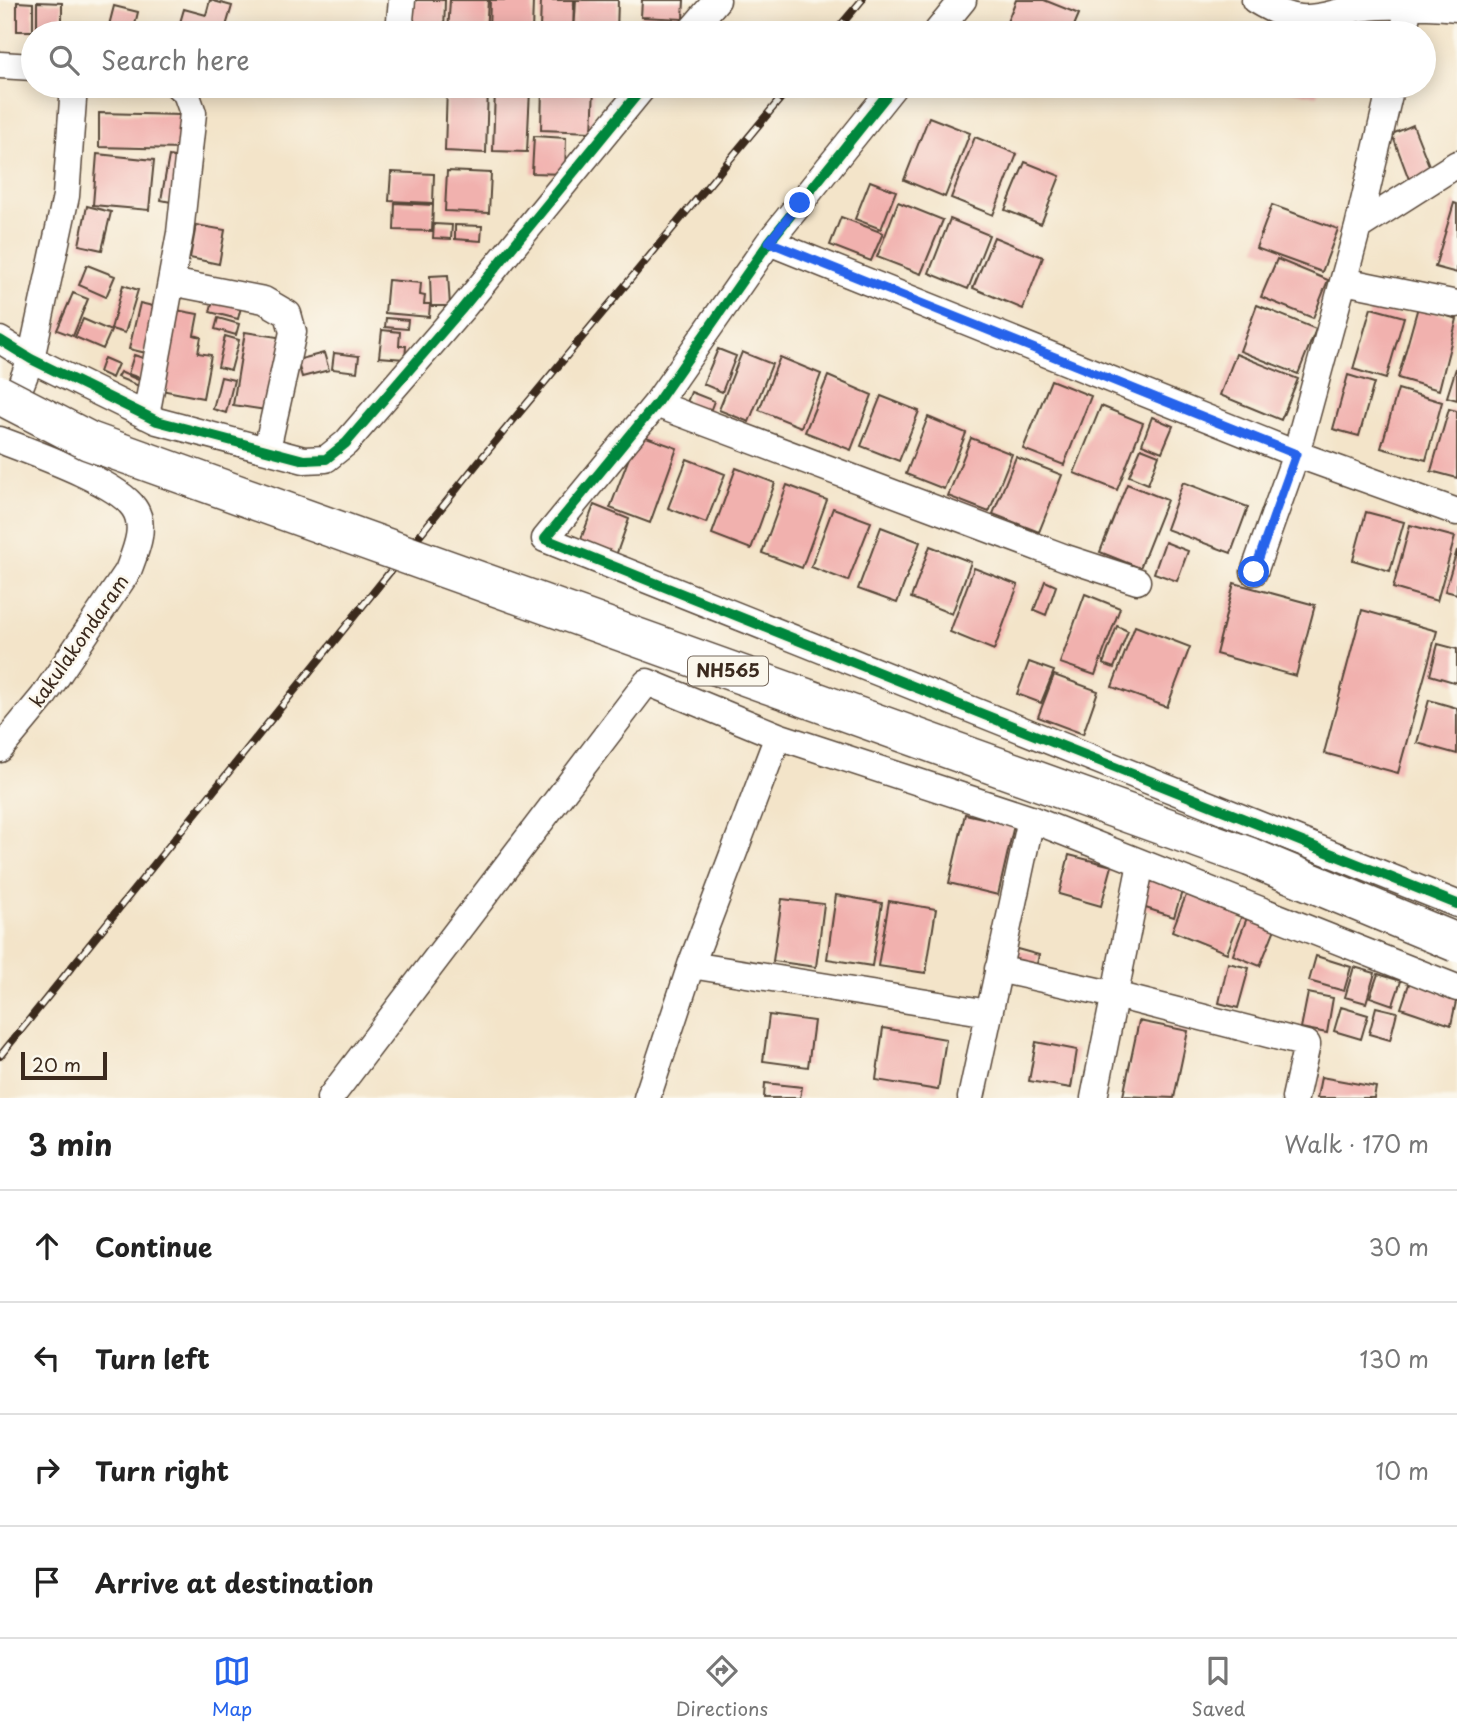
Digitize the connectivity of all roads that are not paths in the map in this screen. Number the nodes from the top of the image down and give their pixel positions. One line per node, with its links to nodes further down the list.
1 (402, 0): 8 (street)
2 (717, 0): 7 (street)
3 (963, 0): 9 (street)
4 (1255, 0): 5 (street)
5 (1409, 6): 6 (street); 10 (street)
6 (1457, 8)
7 (694, 19)
8 (400, 21)
9 (946, 21)
10 (1406, 21)
11 (0, 65): 12 (street)
12 (21, 66)
13 (73, 98): 25 (street)
14 (188, 98): 22 (street)
15 (634, 98): 30 (street)
16 (884, 98): 20 (street)
17 (1388, 98): 19 (street)
18 (1457, 164): 19 (street)
19 (1358, 227): 21 (street)
20 (769, 242): 27 (street); 31 (street)
21 (1344, 281): 23 (street); 31 (street)
22 (171, 282): 28 (street); 30 (street)
23 (1457, 304)
24 (0, 340): 25 (street)
25 (31, 359): 26 (street); 28 (street)
26 (7, 398): 40 (highway, NH565, bridge)
27 (656, 404): 34 (street); 39 (street)
28 (146, 416): 30 (street)
29 (0, 440): 36 (street, kakulakondaram)
30 (267, 449)
31 (1296, 454): 32 (street); 33 (street)
32 (1457, 512)
33 (1254, 572)
34 (1137, 582)
35 (778, 736): 37 (street); 41 (street); 46 (street)
36 (0, 749)
37 (1031, 819): 38 (street); 42 (street)
38 (1141, 863): 43 (street); 44 (street)
39 (1457, 904)
40 (1457, 943)
41 (691, 965): 45 (street); 47 (street)
42 (999, 969): 44 (street); 45 (street)
43 (1457, 988)
44 (1115, 995): 49 (street); 50 (street)
45 (989, 1013): 48 (street)
46 (330, 1098)
47 (647, 1098)
48 (971, 1098)
49 (1094, 1098)
50 (1295, 1098)

